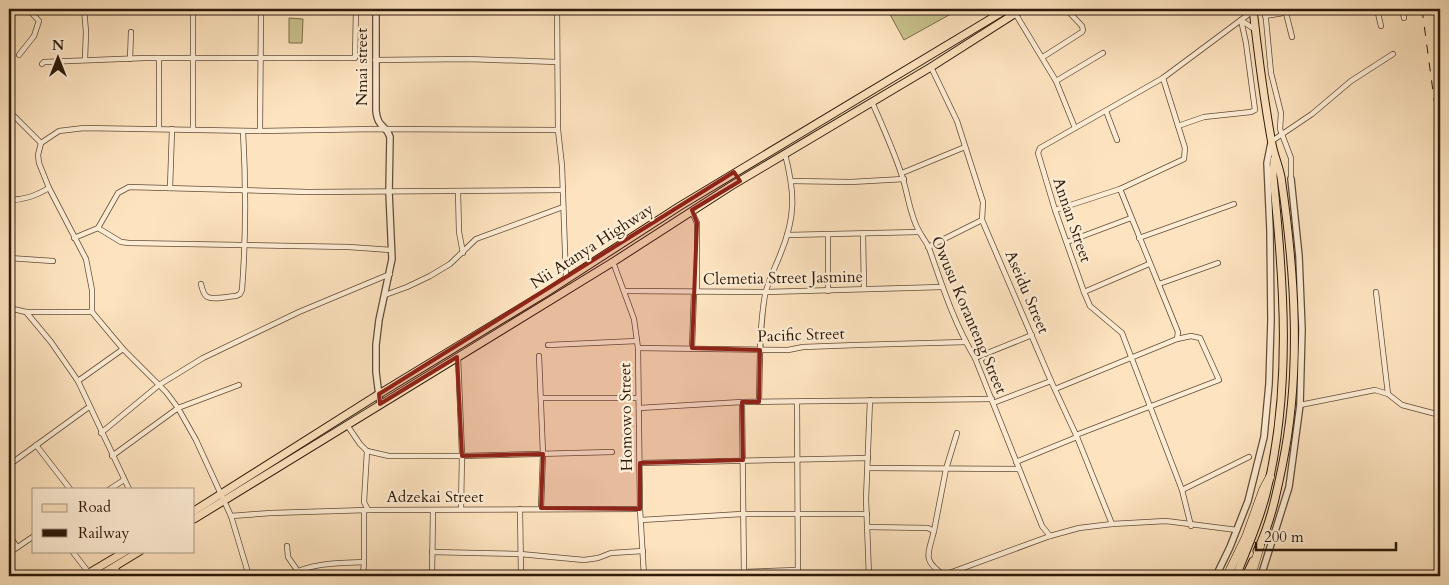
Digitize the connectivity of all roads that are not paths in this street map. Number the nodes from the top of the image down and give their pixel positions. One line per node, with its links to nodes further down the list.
1 (17, 9): 20 (street)
2 (28, 9): 31 (street)
3 (84, 9): 36 (street)
4 (194, 9): 32 (street)
5 (261, 9): 33 (street)
6 (356, 9): 33 (street)
7 (376, 9): 38 (street, Nmai street)
8 (558, 9): 39 (street)
9 (1007, 9): 44 (main road, Nii Atanya Highway)
10 (1022, 9): 19 (main road)
11 (1066, 9): 34 (street)
12 (1265, 9): 21 (street)
13 (1307, 9): 18 (street)
14 (1377, 9): 24 (street)
15 (1402, 9): 22 (street)
16 (1436, 9): 28 (street)
17 (1253, 10): 23 (street, Annan Street); 25 (main road)
18 (1286, 11): 21 (street); 27 (street)
19 (1015, 13): 34 (street); 41 (main road)
20 (9, 14)
21 (1265, 16): 58 (street)
22 (1404, 18)
23 (1241, 20): 25 (street); 42 (street, Annan Street); 49 (street)
24 (1380, 26)
25 (1256, 30): 60 (main road)
26 (131, 32): 37 (street)
27 (1292, 37)
28 (1440, 43)
29 (1104, 53): 43 (street)
30 (1393, 54): 58 (street)
31 (19, 55)
32 (193, 57): 33 (street); 35 (street); 54 (street)
33 (261, 57): 57 (street)
34 (1043, 57): 43 (street)
35 (159, 58): 37 (street); 51 (street)
36 (85, 59): 37 (street); 40 (street)
37 (130, 59)
38 (375, 60): 39 (street); 53 (street, Nmai street)
39 (557, 62): 55 (street)
40 (42, 64)
41 (931, 67): 45 (main road); 62 (street, Aseidu Street)
42 (1163, 78): 47 (street, Annan Street); 49 (street)
43 (1056, 81): 50 (street)
44 (876, 88): 45 (main road); 65 (main road, Nii Atanya Highway)
45 (881, 96): 46 (main road)
46 (872, 102): 63 (main road); 66 (street, Owusu Koranteng Street)
47 (1106, 111): 50 (street, Annan Street); 59 (street)
48 (9, 112): 61 (street)
49 (1178, 126): 74 (street)
50 (1075, 128): 81 (street, Annan Street)
51 (159, 129): 52 (street); 61 (street)
52 (172, 129): 54 (street); 72 (street)
53 (385, 129): 55 (street); 57 (street); 77 (street)
54 (193, 130): 56 (street)
55 (558, 130): 76 (street)
56 (243, 131): 57 (street); 73 (street)
57 (260, 131)
58 (1281, 135): 60 (street); 68 (street)
59 (1117, 140)
60 (1272, 141): 64 (main road); 196 (street)
61 (41, 143): 71 (street)
62 (965, 147): 66 (street); 84 (street, Aseidu Street)
63 (785, 154): 69 (main road); 70 (street)
64 (1275, 157): 173 (main road); 202 (main road)
65 (734, 172): 69 (main road); 103 (main road, Nii Atanya Highway)
66 (902, 173): 67 (street, Owusu Koranteng Street)
67 (904, 179): 70 (street); 86 (street, Owusu Koranteng Street)
68 (1291, 179): 147 (street)
69 (740, 181): 82 (main road)
70 (792, 181): 88 (street)
71 (49, 188): 78 (street); 90 (street)
72 (170, 188): 73 (street); 85 (street)
73 (246, 189): 77 (street); 93 (street)
74 (1120, 189): 81 (street); 83 (street)
75 (458, 190): 76 (street); 77 (street); 96 (street)
76 (562, 190): 80 (street)
77 (389, 192): 95 (street)
78 (9, 200)
79 (1234, 204): 91 (street)
80 (563, 207): 96 (street); 103 (street)
81 (1055, 210): 92 (street, Annan Street)
82 (686, 214): 99 (main road); 110 (street)
83 (1131, 218): 91 (street); 92 (street)
84 (982, 220): 94 (street); 119 (street, Aseidu Street)
85 (98, 228): 90 (street); 93 (street)
86 (920, 232): 87 (street); 94 (street, Owusu Koranteng Street)
87 (863, 234): 89 (street); 107 (street)
88 (787, 235): 89 (street); 111 (street)
89 (828, 235): 109 (street)
90 (74, 238): 117 (street)
91 (1139, 238): 101 (street)
92 (1067, 242): 112 (street, Annan Street)
93 (245, 246): 95 (street); 104 (street)
94 (928, 247): 106 (street, Owusu Koranteng Street)
95 (392, 250): 102 (street)
96 (463, 253): 114 (street)
97 (9, 258): 98 (street)
98 (53, 261)
99 (613, 262): 108 (street, Homowo Street); 129 (main road)
100 (1218, 263): 105 (street)
101 (1149, 264): 105 (street); 112 (street)
102 (390, 274): 114 (street); 134 (street)
103 (566, 280): 137 (main road, Nii Atanya Highway)
104 (201, 284)
105 (1159, 284): 120 (street)
106 (942, 287): 107 (street, Clemetia Street Jasmine); 122 (street, Owusu Koranteng Street)
107 (864, 289): 109 (street, Clemetia Street Jasmine)
108 (624, 291): 110 (street, Clemetia Street Jasmine); 121 (street, Homowo Street)
109 (828, 291): 111 (street, Clemetia Street Jasmine)
110 (695, 292): 111 (street, Clemetia Street Jasmine); 125 (street)
111 (766, 292): 127 (street)
112 (1084, 292): 131 (street, Annan Street)
113 (1376, 292): 138 (street)
114 (385, 295): 137 (street)
115 (10, 309): 116 (street); 118 (street)
116 (26, 312): 117 (street); 132 (street)
117 (92, 312): 126 (street)
118 (9, 317)
119 (1032, 335): 130 (street); 133 (street, Aseidu Street)
120 (1177, 339): 131 (street); 149 (street)
121 (637, 340): 123 (street); 124 (street, Homowo Street)
122 (966, 342): 127 (street, Pacific Street); 130 (street, Owusu Koranteng Street)
123 (548, 345)
124 (638, 348): 125 (street, Pacific Street); 140 (street, Homowo Street)
125 (692, 348): 127 (street, Pacific Street)
126 (123, 349): 132 (street); 134 (street)
127 (760, 350): 144 (street)
128 (540, 356): 139 (street)
129 (458, 357): 146 (main road); 162 (street)
130 (975, 358): 142 (street, Owusu Koranteng Street)
131 (1132, 358): 136 (street); 149 (street, Annan Street)
132 (78, 381): 148 (street)
133 (1051, 381): 136 (street, Aseidu Street); 142 (street)
134 (159, 385): 150 (street); 154 (street)
135 (239, 385): 150 (street)
136 (1055, 389): 156 (street, Aseidu Street)
137 (379, 394): 146 (street); 179 (main road, Nii Atanya Highway)
138 (1388, 394): 147 (street); 152 (street)
139 (542, 398): 140 (street); 160 (street)
140 (638, 398): 151 (street, Homowo Street)
141 (870, 400): 142 (street); 145 (street); 165 (street)
142 (992, 401): 167 (street, Owusu Koranteng Street)
143 (742, 402): 144 (street); 151 (street); 166 (street)
144 (759, 402): 145 (street)
145 (797, 402): 164 (street)
146 (380, 404): 153 (main road)
147 (1300, 405): 232 (street)
148 (89, 407): 154 (street); 157 (street)
149 (1149, 407): 156 (street); 178 (street, Annan Street)
150 (178, 408): 161 (street); 179 (street)
151 (639, 408): 168 (street, Homowo Street)
152 (1440, 415)
153 (347, 425): 158 (street); 179 (main road)
154 (101, 433): 161 (street)
155 (957, 433): 171 (street)
156 (1077, 436): 167 (street); 193 (street, Aseidu Street)
157 (36, 446): 169 (street); 175 (street)
158 (367, 451): 162 (street); 185 (street)
159 (612, 452): 160 (street)
160 (543, 454): 162 (street); 180 (street)
161 (112, 456): 174 (street)
162 (462, 456): 182 (street)
163 (1249, 457): 178 (street)
164 (799, 458): 165 (street); 166 (street); 189 (street)
165 (868, 458): 170 (street)
166 (743, 460): 168 (street); 187 (street)
167 (1016, 462): 172 (street, Owusu Koranteng Street)
168 (640, 463): 181 (street, Homowo Street)
169 (9, 465)
170 (868, 468): 171 (street); 188 (street)
171 (946, 469): 172 (street); 197 (street)
172 (1018, 469): 199 (street, Owusu Koranteng Street)
173 (1270, 477): 228 (highway); 229 (main road)
174 (124, 480): 176 (street); 177 (street)
175 (69, 488)
176 (112, 488)
177 (128, 488)
178 (1182, 490): 194 (street, Annan Street)
179 (222, 498): 184 (main road, Nii Atanya Highway); 190 (street); 191 (main road)
180 (541, 508): 181 (street, Adzekai Street); 183 (street, Adzekai Street)
181 (640, 508): 192 (street, Homowo Street)
182 (461, 509): 183 (street, Adzekai Street); 186 (street, Adzekai Street)
183 (520, 509): 210 (street)
184 (195, 510)
185 (366, 510): 186 (street, Adzekai Street); 190 (street, Adzekai Street); 211 (street)
186 (433, 510): 208 (street)
187 (742, 514): 189 (street); 192 (street); 215 (street)
188 (866, 514): 189 (street); 195 (street)
189 (797, 515): 214 (street)
190 (231, 516): 219 (street)
191 (195, 519)
192 (641, 520): 204 (street, Homowo Street)
193 (1112, 524): 194 (street); 199 (street)
194 (1191, 526): 196 (street)
195 (868, 527): 197 (street); 225 (street)
196 (1237, 530): 227 (street)
197 (934, 531): 226 (street)
198 (9, 535): 203 (street)
199 (1050, 536): 226 (street)
200 (32, 537): 203 (street)
201 (287, 546): 213 (street)
202 (1260, 546): 230 (main road); 231 (highway)
203 (17, 547): 209 (street)
204 (643, 551): 210 (street); 224 (street, Homowo Street)
205 (73, 552): 216 (street)
206 (124, 552): 216 (main road)
207 (138, 552): 212 (main road)
208 (432, 552): 210 (street); 222 (street)
209 (9, 554)
210 (520, 554): 223 (street)
211 (364, 562): 213 (street); 221 (street)
212 (114, 566): 217 (main road); 218 (street)
213 (297, 570): 220 (street)
214 (798, 573): 215 (street)
215 (744, 574)
216 (86, 575)
217 (99, 576)
218 (120, 576)
219 (249, 576)
220 (287, 576)
221 (363, 576)
222 (432, 576)
223 (521, 576)
224 (644, 576)
225 (869, 576)
226 (943, 576)
227 (1216, 576)
228 (1227, 576)
229 (1236, 576)
230 (1246, 576)
231 (1251, 576)
232 (1261, 576)

